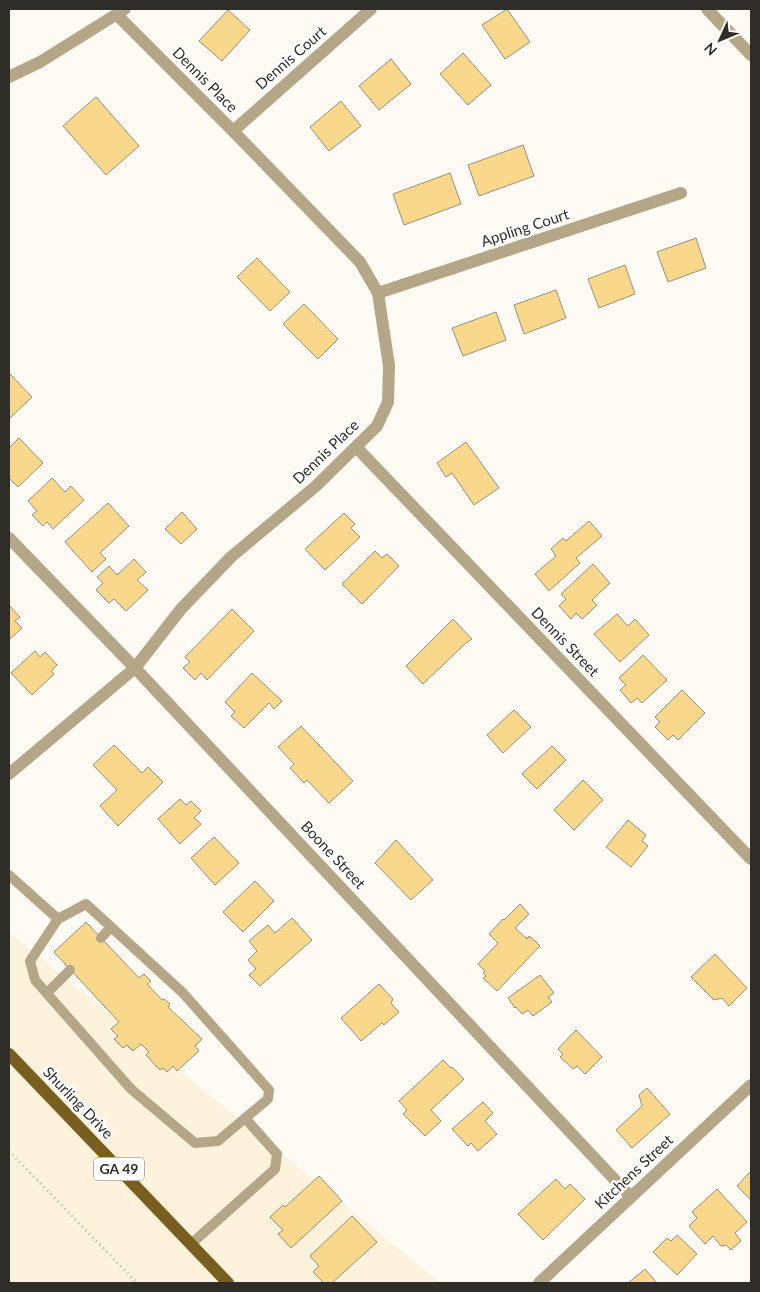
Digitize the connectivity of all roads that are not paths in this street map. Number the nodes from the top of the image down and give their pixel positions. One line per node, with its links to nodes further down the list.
1 (371, 9): 6 (street, Dennis Court)
2 (706, 9): 4 (street)
3 (121, 12): 5 (street); 6 (street, Dennis Place)
4 (751, 55)
5 (9, 76)
6 (233, 131): 8 (street, Dennis Place)
7 (681, 193): 8 (street, Appling Court)
8 (378, 293): 9 (street, Dennis Place)
9 (356, 447): 11 (street, Dennis Place); 13 (street, Dennis Street)
10 (9, 538): 11 (street, Boone Street)
11 (135, 668): 12 (street, Dennis Place); 23 (street, Boone Street)
12 (9, 774)
13 (751, 859)
14 (9, 875): 15 (lane)
15 (58, 919): 16 (lane); 19 (lane)
16 (111, 927): 17 (lane); 22 (lane)
17 (101, 938)
18 (70, 970): 19 (lane)
19 (47, 993): 22 (lane)
20 (9, 1054): 24 (main road, Shurling Drive / GA 49)
21 (751, 1088): 23 (street, Kitchens Street)
22 (245, 1118): 24 (lane)
23 (631, 1197): 26 (street, Kitchens Street)
24 (191, 1244): 25 (main road, Shurling Drive / GA 49)
25 (228, 1283)
26 (539, 1283)

